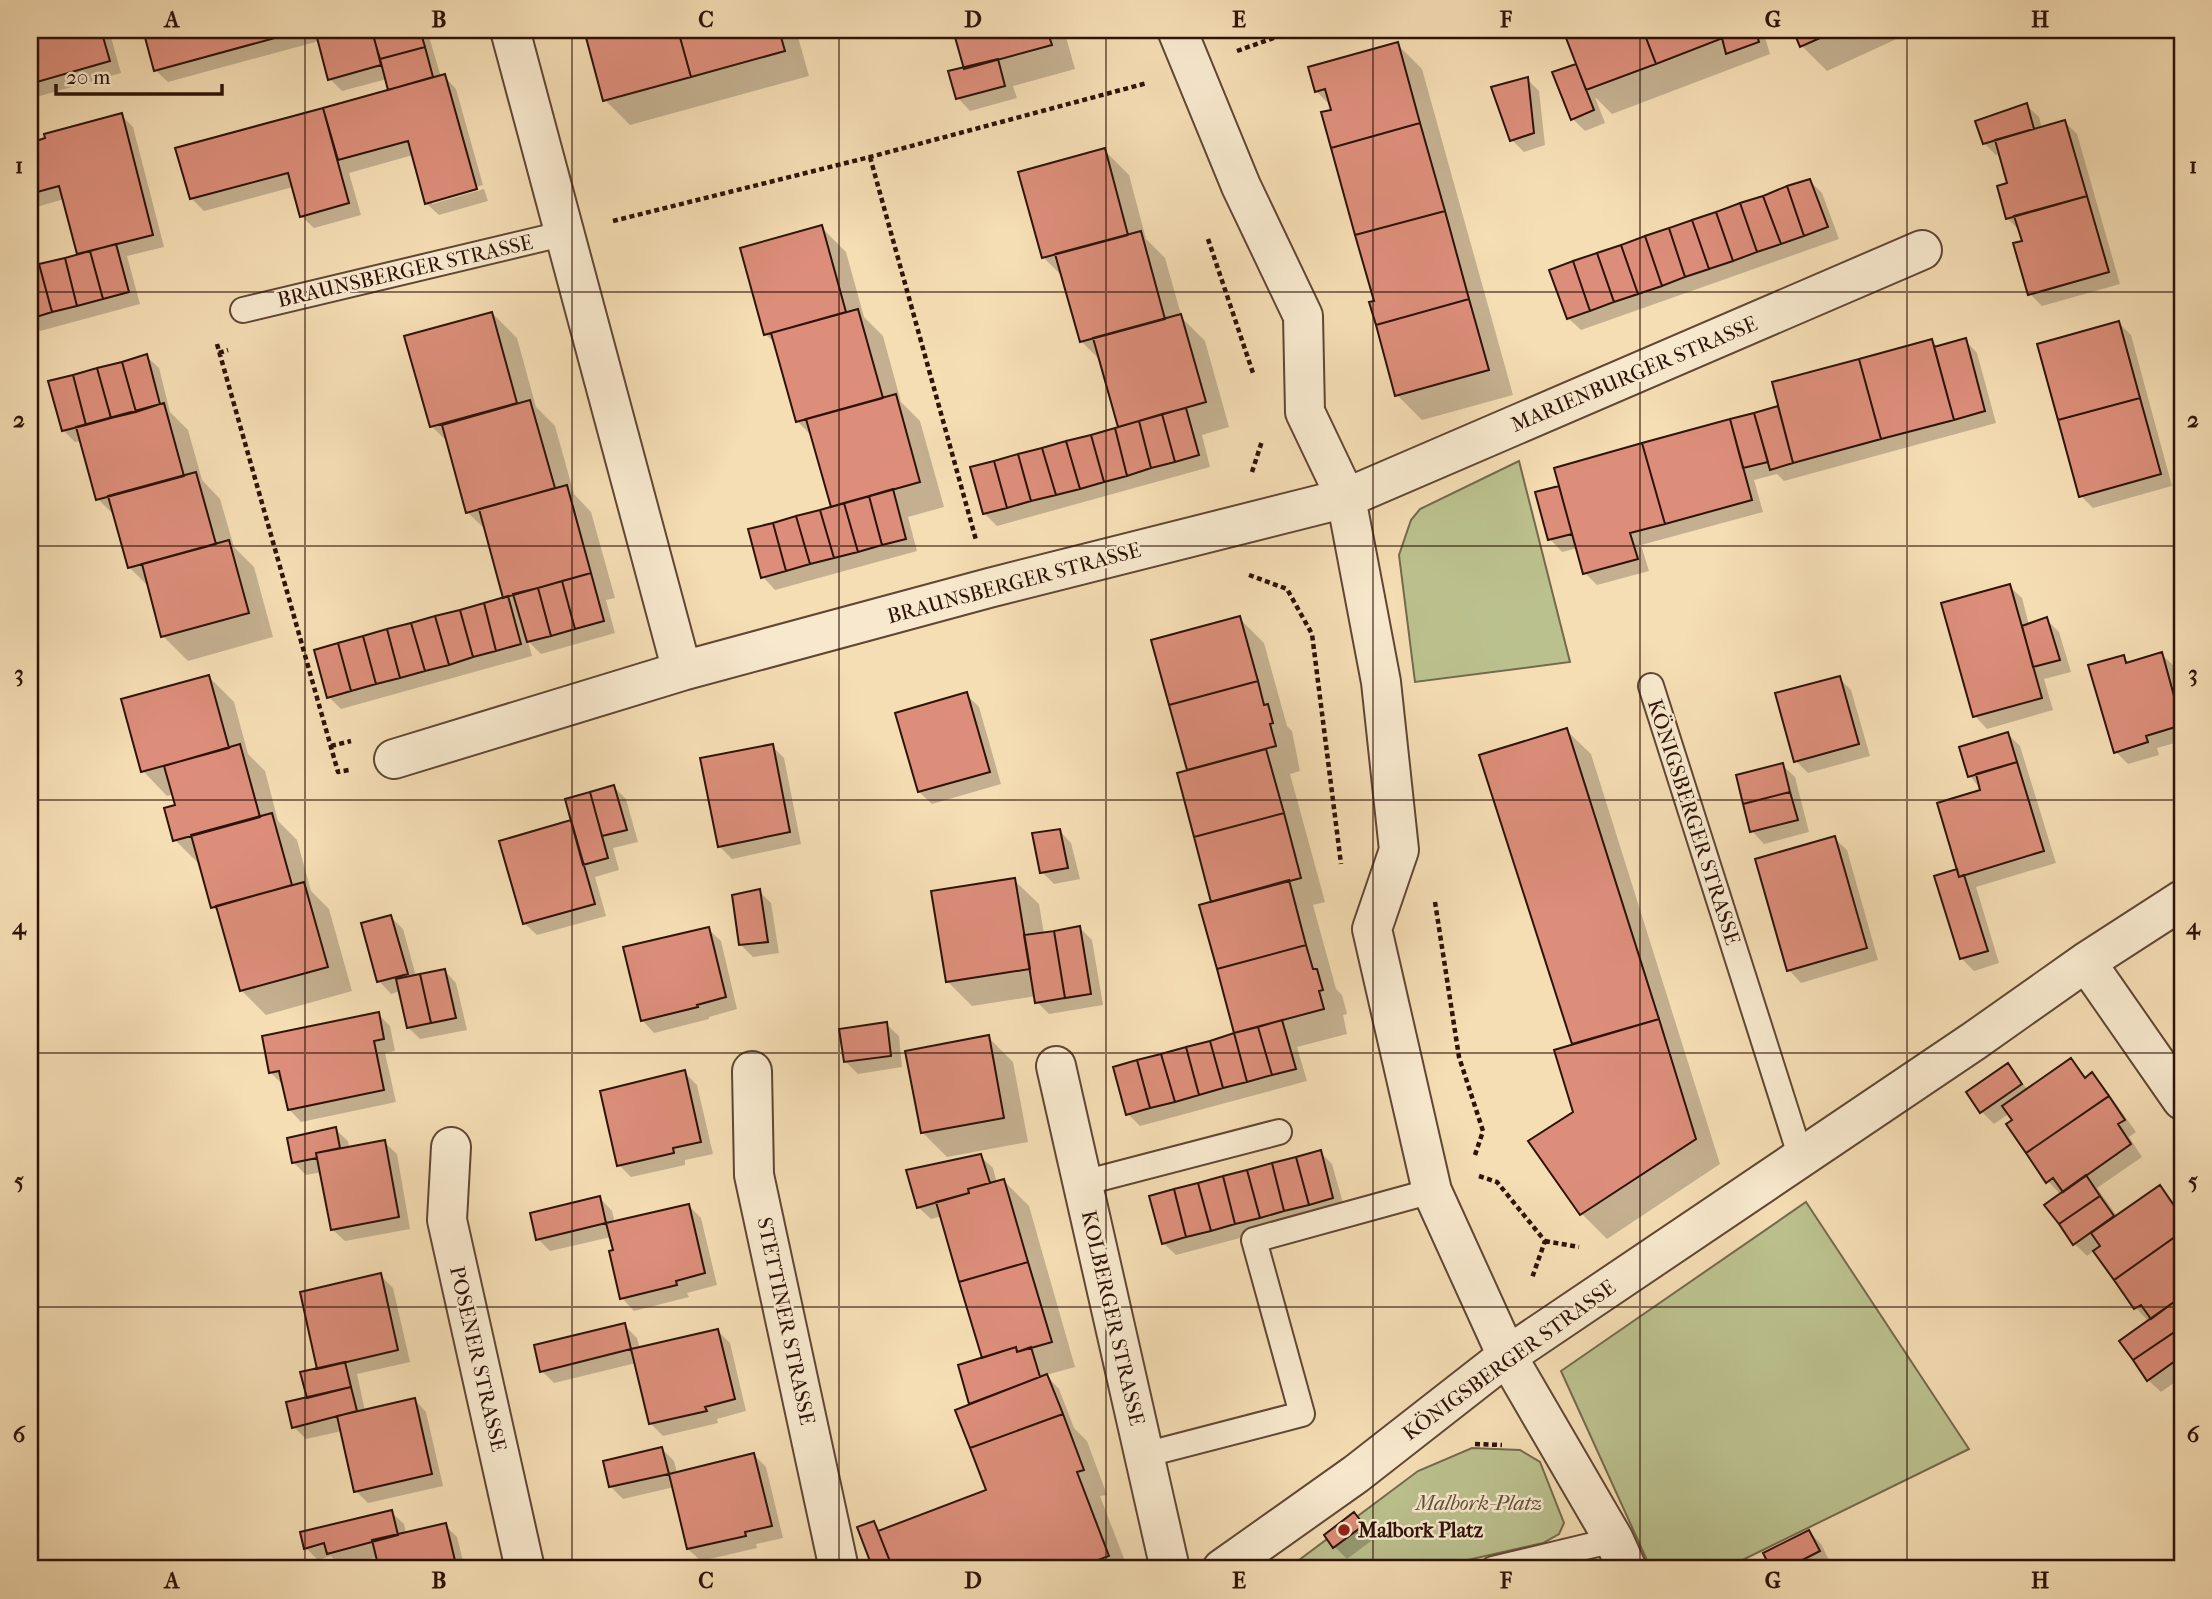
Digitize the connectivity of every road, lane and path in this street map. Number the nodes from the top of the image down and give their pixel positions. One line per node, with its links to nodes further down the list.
1 (510, 30): 8 (street)
2 (1177, 30): 4 (street)
3 (1296, 30): 4 (path)
4 (1193, 68): 16 (street)
5 (1153, 95): 6 (path)
6 (870, 157): 8 (path); 18 (path)
7 (1205, 230): 13 (path)
8 (566, 233): 10 (lane, BRAUNSBERGER STRASSE); 19 (street)
9 (1922, 250): 16 (street, MARIENBURGER STRASSE)
10 (243, 310): 12 (path)
11 (232, 349): 12 (path)
12 (219, 353): 22 (path)
13 (1254, 376)
14 (1261, 429): 15 (path)
15 (1250, 481)
16 (1346, 498): 18 (street, BRAUNSBERGER STRASSE); 37 (street)
17 (1248, 575): 24 (path)
18 (989, 588): 19 (street, BRAUNSBERGER STRASSE)
19 (682, 671): 23 (street, BRAUNSBERGER STRASSE)
20 (1651, 686): 33 (lane, KÖNIGSBERGER STRASSE)
21 (357, 739): 22 (path)
22 (331, 746): 23 (path)
23 (394, 759)
24 (1342, 873)
25 (1434, 899): 34 (path)
26 (2182, 900): 27 (street, KÖNIGSBERGER STRASSE)
27 (2086, 962): 30 (street); 33 (street, KÖNIGSBERGER STRASSE)
28 (1056, 1066): 36 (street, KOLBERGER STRASSE)
29 (752, 1071): 46 (street, STETTINER STRASSE)
30 (2182, 1100)
31 (1279, 1132): 36 (lane)
32 (451, 1147): 45 (street, POSENER STRASSE)
33 (1801, 1157): 39 (street, KÖNIGSBERGER STRASSE)
34 (1472, 1162)
35 (1468, 1172): 38 (path)
36 (1083, 1184): 42 (street, KOLBERGER STRASSE)
37 (1432, 1191): 39 (street); 42 (lane)
38 (1531, 1280)
39 (1507, 1356): 43 (street); 48 (street, KÖNIGSBERGER STRASSE)
40 (1472, 1444): 41 (path)
41 (1510, 1446)
42 (1144, 1455): 47 (street, KOLBERGER STRASSE)
43 (1621, 1555): 50 (lane)
44 (1464, 1563): 49 (path)
45 (525, 1569)
46 (839, 1569)
47 (1170, 1569)
48 (1222, 1569)
49 (1439, 1569)
50 (1493, 1569)

